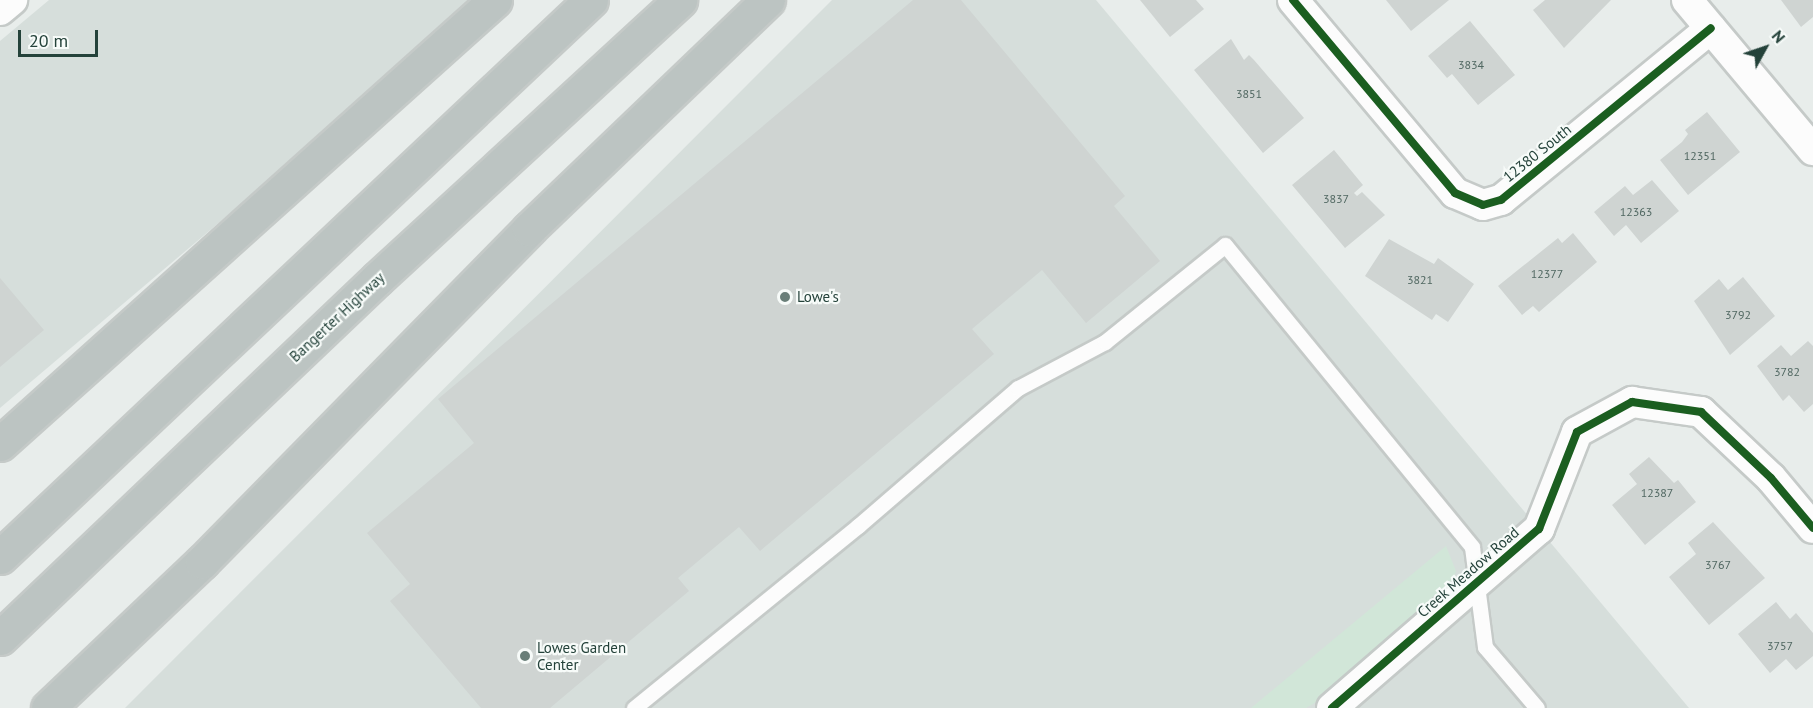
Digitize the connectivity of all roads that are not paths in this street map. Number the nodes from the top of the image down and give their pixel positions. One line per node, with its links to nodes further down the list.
1 (12, 0): 8 (street)
2 (495, 0): 11 (highway)
3 (591, 0): 13 (highway)
4 (680, 0): 15 (highway, Bangerter Highway)
5 (768, 0): 16 (highway)
6 (1293, 0): 9 (street, 12380 South)
7 (1687, 0): 9 (street)
8 (0, 10)
9 (1711, 28): 10 (street)
10 (1813, 150)
11 (0, 444)
12 (1813, 528): 14 (street, Creek Meadow Road)
13 (0, 556)
14 (1474, 585): 17 (lane); 18 (street, Creek Meadow Road); 19 (lane)
15 (0, 639)
16 (48, 708)
17 (634, 708)
18 (1332, 708)
19 (1537, 708)

